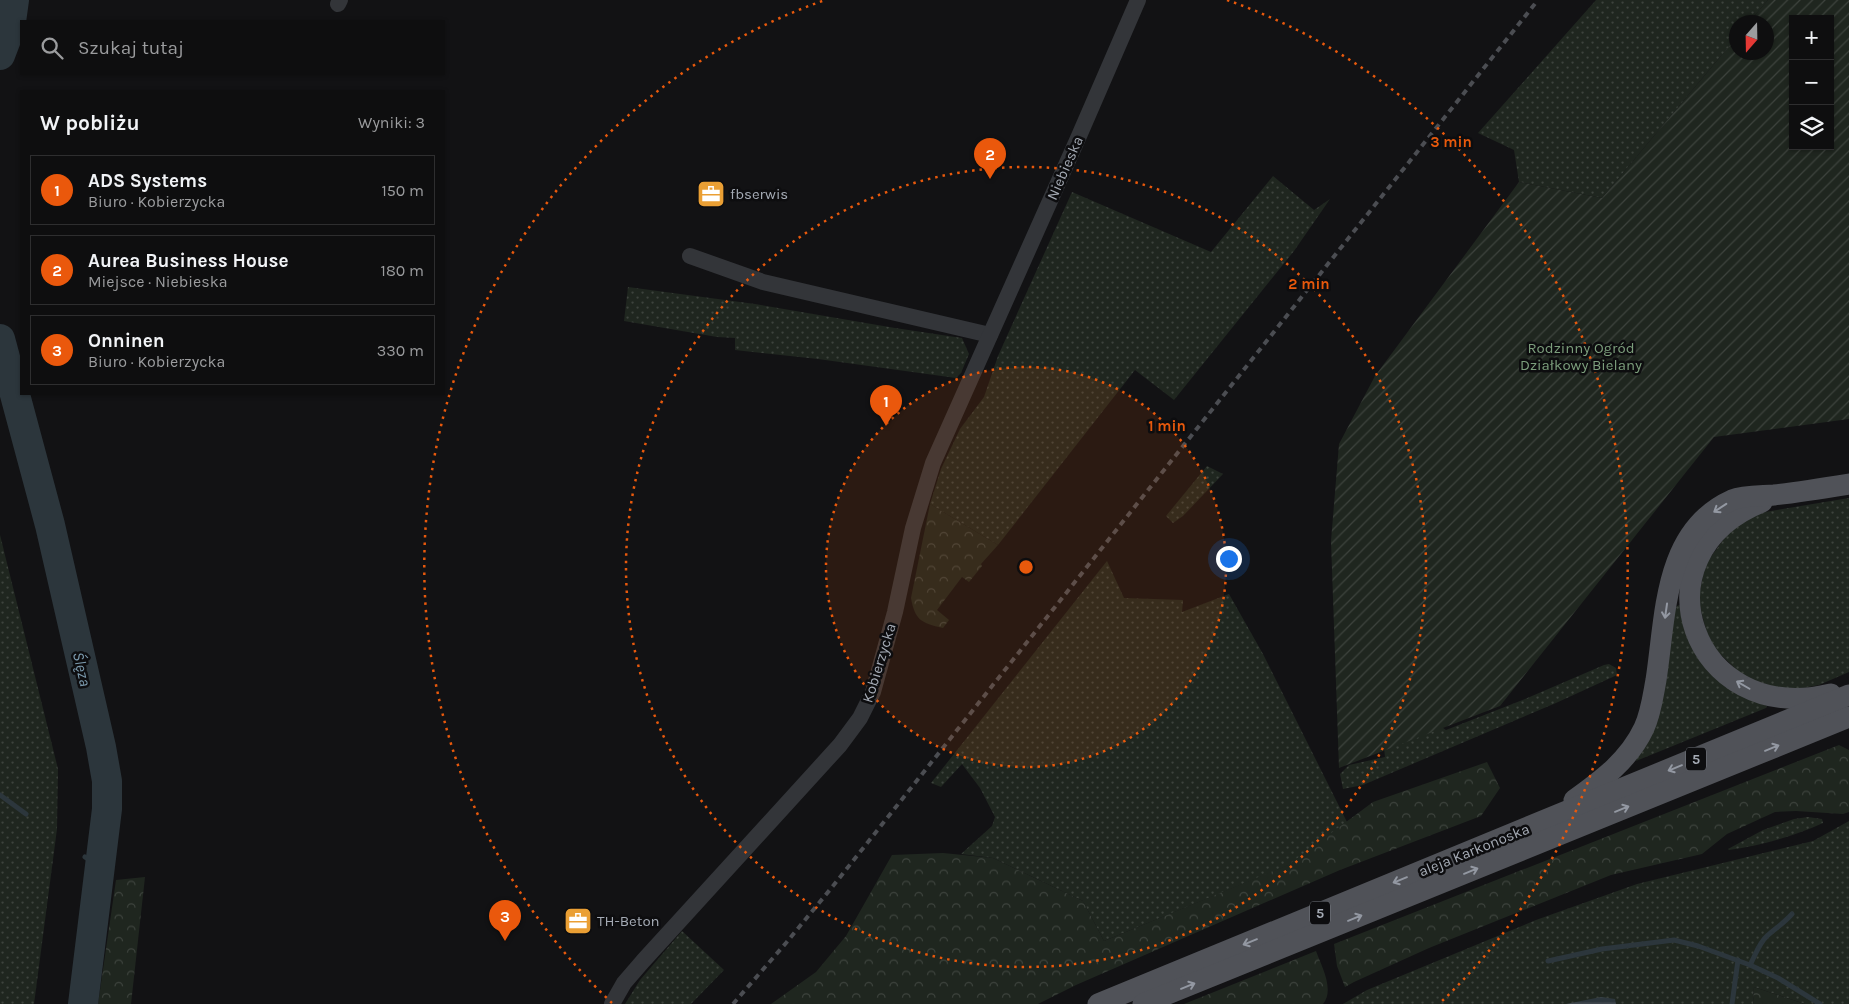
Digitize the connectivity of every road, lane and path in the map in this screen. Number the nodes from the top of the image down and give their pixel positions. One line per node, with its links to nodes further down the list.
1 (1138, 0): 3 (street, Niebieska)
2 (690, 256): 3 (street)
3 (990, 335): 12 (street, Kobierzycka)
4 (1849, 484): 5 (main road)
5 (1783, 494): 6 (main road, one-way to 5); 11 (main road, one-way to 11)
6 (1849, 690)
7 (1849, 695): 11 (main road, aleja Karkonoska / 5, one-way to 11)
8 (1849, 717): 10 (main road, aleja Karkonoska / 5)
9 (1849, 727): 10 (main road)
10 (1806, 734): 14 (main road, aleja Karkonoska / 5, one-way to 10)
11 (1543, 822): 13 (main road, aleja Karkonoska / 5, one-way to 13)
12 (612, 1004)
13 (1098, 1004)
14 (1143, 1004)

